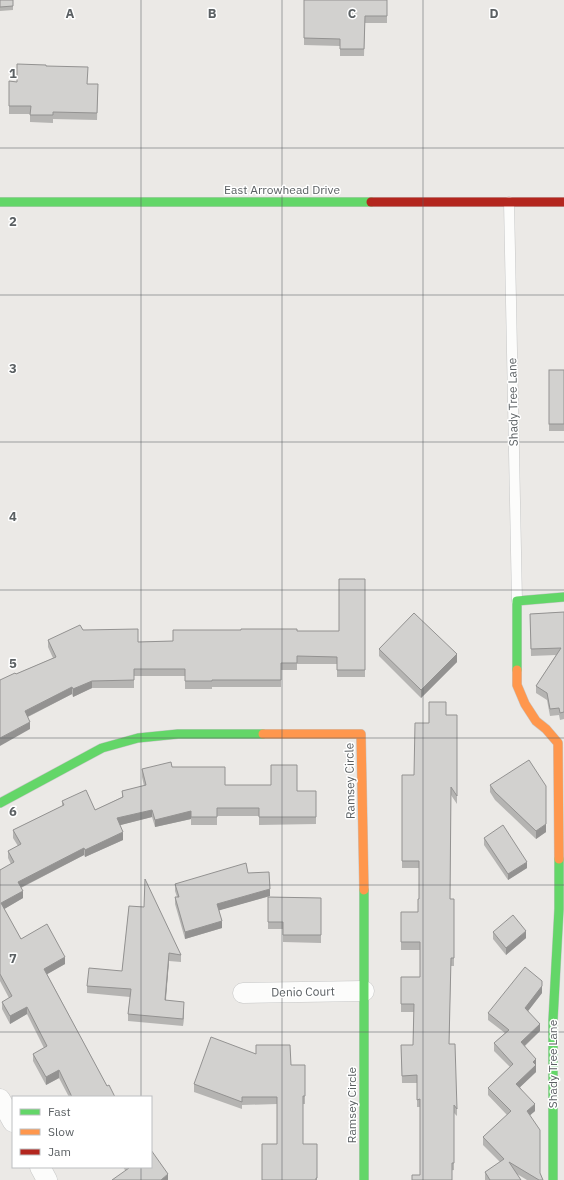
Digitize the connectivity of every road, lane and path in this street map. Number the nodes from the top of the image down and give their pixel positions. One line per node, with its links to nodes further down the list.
1 (0, 202): 2 (street, East Arrowhead Drive)
2 (509, 202): 3 (street, East Arrowhead Drive); 5 (lane, Shady Tree Lane)
3 (564, 202)
4 (564, 597): 5 (street)
5 (517, 602): 6 (street, Shady Tree Lane)
6 (561, 743): 15 (street, Shady Tree Lane)
7 (0, 804): 8 (street, Ramsey Circle)
8 (364, 991): 9 (street, Denio Court); 14 (street, Ramsey Circle)
9 (243, 993)
10 (0, 1099): 11 (street)
11 (12, 1120)
12 (41, 1168): 13 (street)
13 (47, 1180)
14 (364, 1180)
15 (553, 1180)

